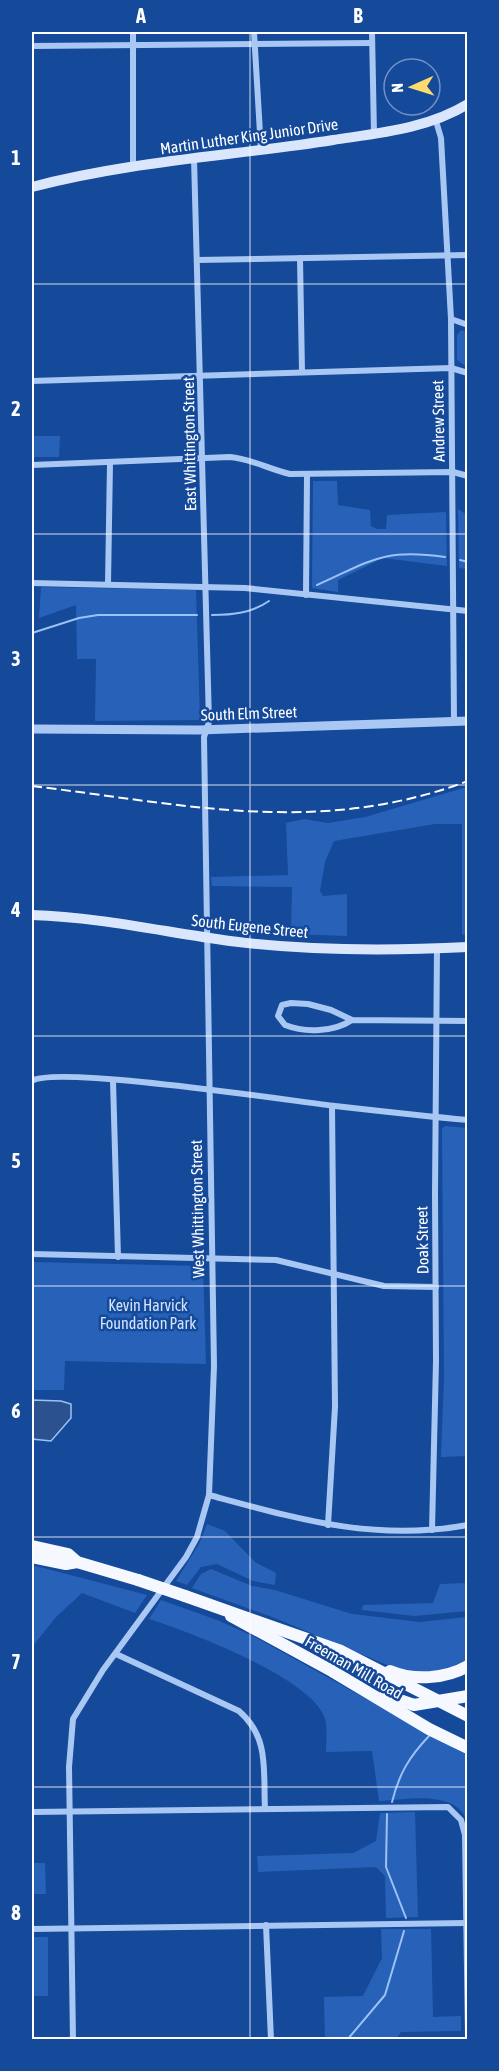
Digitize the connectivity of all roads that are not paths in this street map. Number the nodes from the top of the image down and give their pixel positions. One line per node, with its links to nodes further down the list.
1 (133, 32): 4 (street)
2 (254, 32): 6 (street)
3 (372, 32): 5 (street)
4 (133, 43): 6 (street); 7 (street); 13 (street)
5 (372, 43): 6 (street); 10 (street)
6 (254, 44): 11 (street)
7 (32, 46)
8 (467, 106): 9 (main road, Martin Luther King Junior Drive)
9 (436, 121): 10 (main road, Martin Luther King Junior Drive); 15 (street, Andrew Street)
10 (374, 134): 11 (main road, Martin Luther King Junior Drive)
11 (261, 150): 12 (main road, Martin Luther King Junior Drive)
12 (194, 158): 13 (main road, Martin Luther King Junior Drive); 18 (street, East Whittington Street)
13 (133, 166): 14 (main road, Martin Luther King Junior Drive)
14 (32, 187)
15 (448, 255): 16 (street); 17 (street); 19 (street, Andrew Street)
16 (468, 255)
17 (300, 258): 18 (street); 22 (street)
18 (197, 260): 24 (street, East Whittington Street)
19 (451, 319): 20 (street); 21 (street, Andrew Street)
20 (468, 325)
21 (451, 368): 22 (street); 23 (street); 29 (street, Andrew Street)
22 (302, 372): 24 (street)
23 (468, 374)
24 (202, 376): 25 (street); 26 (street, East Whittington Street)
25 (32, 381)
26 (203, 459): 27 (street); 30 (street); 34 (street, East Whittington Street)
27 (110, 463): 28 (street); 33 (street)
28 (32, 465)
29 (453, 472): 30 (street); 31 (street); 36 (street, Andrew Street)
30 (307, 475): 35 (street)
31 (468, 476)
32 (32, 583): 33 (street)
33 (108, 584): 34 (street)
34 (204, 586): 35 (street); 41 (street, East Whittington Street)
35 (306, 595): 36 (street)
36 (453, 609): 37 (street); 39 (street, Andrew Street)
37 (468, 611)
38 (468, 721): 39 (street, South Elm Street)
39 (454, 722): 41 (street, South Elm Street)
40 (32, 729): 41 (street, South Elm Street)
41 (206, 729): 43 (street, West Whittington Street)
42 (32, 915): 43 (main road, South Eugene Street)
43 (206, 937): 45 (main road, South Eugene Street); 51 (street, West Whittington Street)
44 (468, 947): 45 (main road, South Eugene Street)
45 (437, 948): 47 (street, Doak Street)
46 (352, 1020): 46 (street); 47 (street)
47 (437, 1020): 48 (street); 53 (street, Doak Street)
48 (468, 1021)
49 (32, 1081): 50 (street)
50 (113, 1081): 51 (street); 56 (street)
51 (208, 1089): 52 (street); 57 (street, West Whittington Street)
52 (332, 1106): 53 (street); 58 (street)
53 (435, 1117): 54 (street); 59 (street, Doak Street)
54 (468, 1120)
55 (32, 1254): 56 (street)
56 (118, 1257): 57 (street)
57 (213, 1259): 58 (street); 60 (street, West Whittington Street)
58 (333, 1274): 59 (street); 61 (street)
59 (436, 1287): 63 (street, Doak Street)
60 (209, 1495): 61 (street); 67 (street, West Whittington Street)
61 (328, 1525): 63 (street)
62 (468, 1525): 63 (street)
63 (432, 1530)
64 (32, 1555): 65 (main road, Freeman Mill Road, bridge)
65 (225, 1612): 66 (main road, Freeman Mill Road); 69 (main road, Freeman Mill Road)
66 (341, 1651): 68 (main road); 71 (main road, Freeman Mill Road)
67 (116, 1654): 74 (street); 76 (street, West Whittington Street)
68 (468, 1666)
69 (332, 1671): 71 (main road); 73 (main road, Freeman Mill Road)
70 (468, 1696): 71 (main road)
71 (439, 1702): 72 (main road, Freeman Mill Road)
72 (468, 1716)
73 (468, 1748)
74 (265, 1809): 76 (street); 77 (street)
75 (32, 1812): 76 (street)
76 (70, 1813): 79 (street, West Whittington Street)
77 (466, 1923): 78 (street); 81 (street)
78 (266, 1925): 79 (street); 83 (street)
79 (72, 1928): 80 (street); 82 (street, West Whittington Street)
80 (32, 1929)
81 (468, 2037)
82 (73, 2040)
83 (271, 2040)

